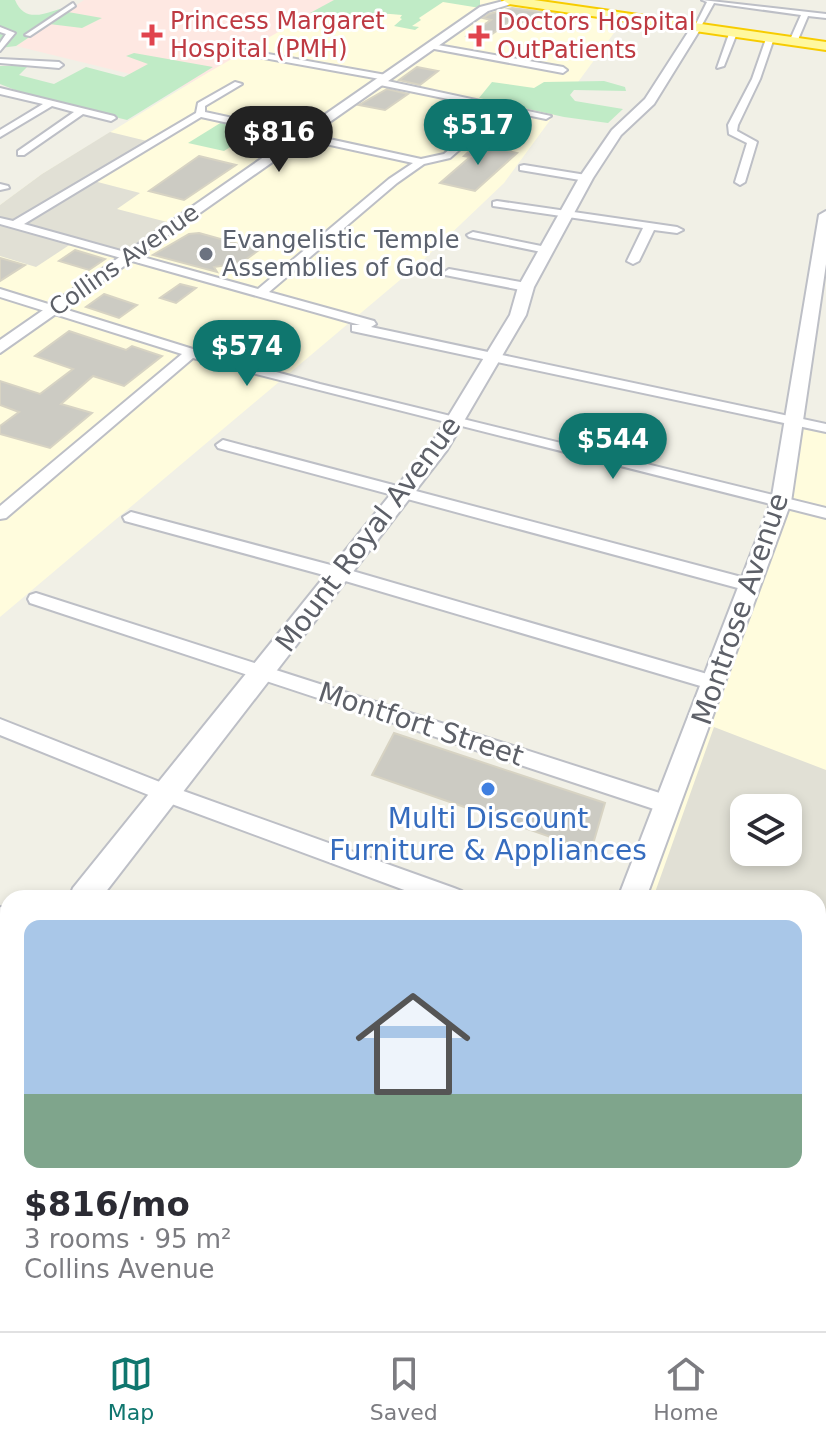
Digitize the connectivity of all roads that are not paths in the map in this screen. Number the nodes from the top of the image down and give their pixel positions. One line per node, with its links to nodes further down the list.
1 (512, 0): 3 (street, Collins Avenue); 4 (highway)
2 (710, 0): 6 (street); 8 (street)
3 (483, 4): 14 (street, Collins Avenue)
4 (565, 4): 8 (highway)
5 (72, 6): 11 (street)
6 (806, 13): 7 (street); 13 (street)
7 (826, 16)
8 (696, 28): 10 (highway); 36 (street, Mount Royal Avenue)
9 (0, 29): 16 (street)
10 (733, 33): 12 (highway); 20 (street)
11 (28, 35)
12 (770, 38): 13 (highway); 37 (street)
13 (793, 42): 15 (highway)
14 (432, 46): 21 (street); 22 (street, Collins Avenue)
15 (826, 46)
16 (0, 49)
17 (245, 52): 22 (street)
18 (0, 61): 19 (street)
19 (59, 65)
20 (720, 66)
21 (563, 70)
22 (383, 80): 28 (street); 32 (street, Collins Avenue)
23 (238, 84): 27 (street)
24 (0, 91): 25 (street)
25 (50, 104): 26 (street); 31 (street)
26 (81, 111): 29 (street); 33 (street)
27 (200, 114): 32 (street); 42 (street)
28 (546, 116)
29 (111, 118)
30 (483, 125): 34 (street)
31 (0, 134)
32 (301, 136): 34 (street); 47 (street, Collins Avenue)
33 (21, 153)
34 (421, 162): 52 (street)
35 (524, 168): 36 (street)
36 (586, 178): 39 (street, Mount Royal Avenue)
37 (740, 182)
38 (497, 204): 39 (street)
39 (566, 215): 43 (street); 46 (street, Mount Royal Avenue)
40 (826, 215): 60 (street, Montrose Avenue)
41 (0, 221): 42 (street)
42 (15, 225): 47 (street)
43 (650, 226): 44 (street); 48 (street)
44 (677, 230)
45 (473, 235): 46 (street)
46 (546, 250): 50 (street, Mount Royal Avenue)
47 (131, 256): 52 (street); 53 (street, Collins Avenue)
48 (633, 261)
49 (449, 273): 50 (street)
50 (526, 287): 58 (street, Mount Royal Avenue)
51 (0, 293): 53 (street)
52 (261, 293): 54 (street)
53 (52, 310): 56 (street, Collins Avenue); 57 (street)
54 (377, 326)
55 (356, 328): 58 (street)
56 (0, 348)
57 (191, 353): 59 (street); 66 (street)
58 (494, 358): 59 (street, Mount Royal Avenue); 60 (street)
59 (455, 422): 63 (street, Mount Royal Avenue); 64 (street)
60 (795, 423): 61 (street); 64 (street, Montrose Avenue)
61 (826, 428)
62 (223, 445): 63 (street)
63 (405, 492): 68 (street, Mount Royal Avenue); 69 (street)
64 (781, 502): 65 (street); 69 (street, Montrose Avenue)
65 (826, 513)
66 (0, 514)
67 (131, 517): 68 (street)
68 (342, 574): 71 (street, Mount Royal Avenue); 72 (street)
69 (749, 585): 72 (street, Montrose Avenue)
70 (36, 599): 71 (street, Montfort Street)
71 (262, 673): 74 (street, Mount Royal Avenue); 75 (street, Montfort Street)
72 (714, 683): 75 (street, Montrose Avenue)
73 (0, 727): 74 (street)
74 (168, 794): 76 (street, Mount Royal Avenue); 77 (street)
75 (669, 805): 78 (street, Montrose Avenue)
76 (90, 890)
77 (432, 890)
78 (635, 890)

